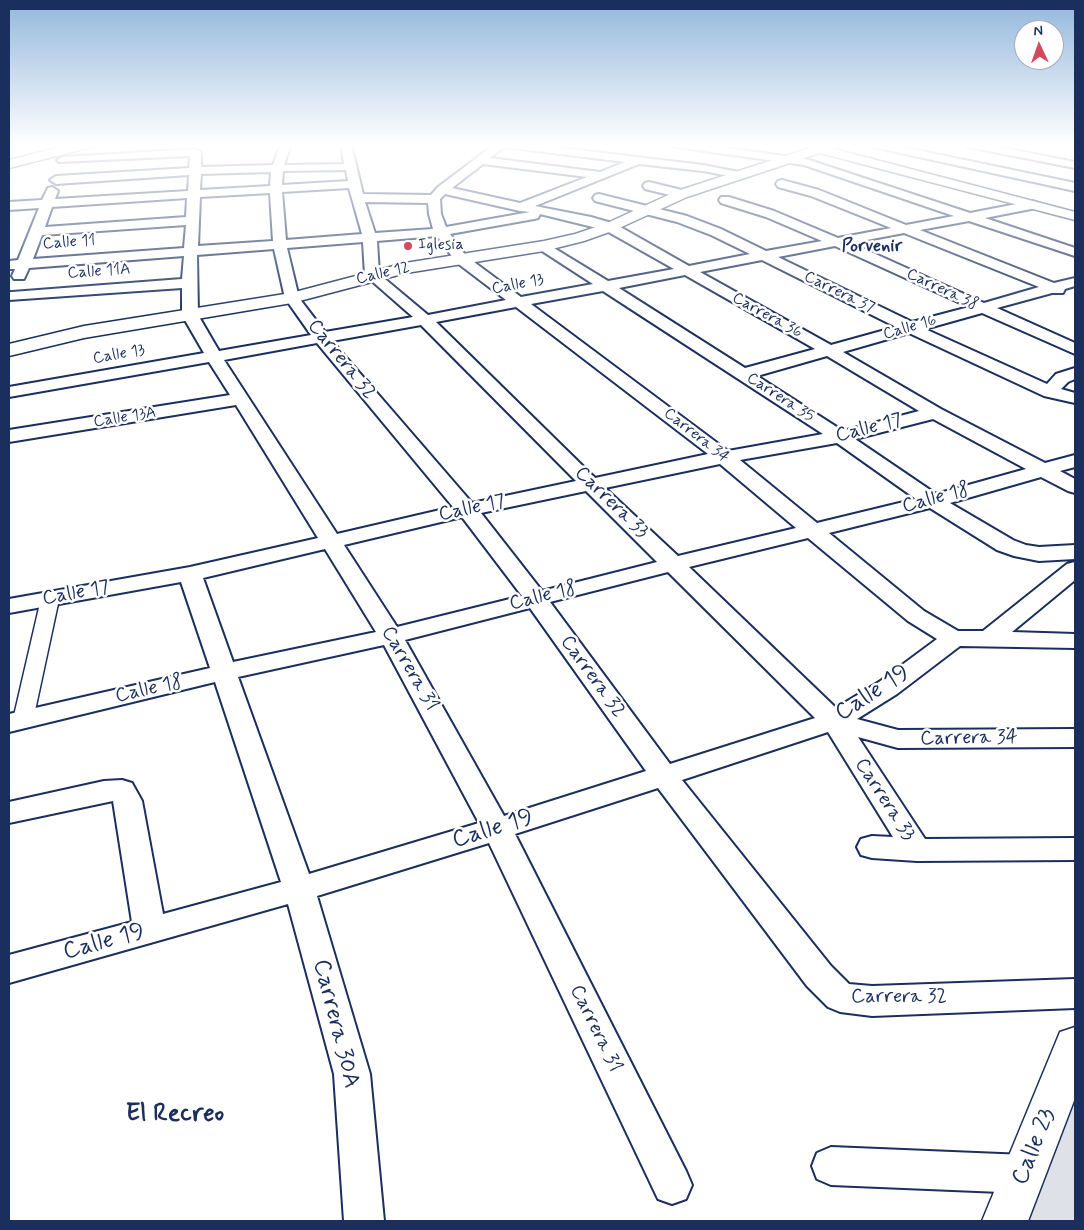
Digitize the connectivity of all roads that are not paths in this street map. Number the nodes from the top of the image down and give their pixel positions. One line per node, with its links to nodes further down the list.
1 (59, 201): 15 (street)
2 (192, 201): 23 (street, Carrera 31)
3 (279, 201): 30 (street, Carrera 32)
4 (359, 201): 28 (street)
5 (437, 201): 27 (street)
6 (485, 201): 18 (street, Carrera 36)
7 (519, 201): 18 (street)
8 (528, 201): 18 (street)
9 (614, 201): 19 (street, Carrera 37)
10 (665, 201): 19 (street, Calle 12)
11 (730, 201): 29 (street, Carrera 38)
12 (838, 201): 25 (street)
13 (927, 201): 22 (street)
14 (1019, 201): 16 (street)
15 (47, 204): 17 (street); 26 (street)
16 (1032, 205): 21 (street); 22 (street, Calle 13)
17 (9, 206)
18 (515, 206): 20 (street, Carrera 36)
19 (648, 209): 24 (street, Calle 12); 34 (street, Carrera 37)
20 (548, 213): 24 (street, Carrera 36); 27 (street, Calle 11)
21 (1074, 215)
22 (972, 217): 25 (street, Calle 13); 33 (street)
23 (191, 221): 26 (street); 32 (street, Carrera 31)
24 (610, 227): 31 (street, Calle 12); 38 (street, Carrera 36)
25 (907, 229): 29 (street, Calle 13); 43 (street)
26 (37, 232): 36 (street)
27 (441, 232): 28 (street, Calle 11); 35 (street, Carrera 34)
28 (370, 238): 30 (street, Calle 11); 39 (street)
29 (839, 243): 34 (street, Calle 13); 48 (street, Carrera 38)
30 (280, 245): 32 (street, Calle 11); 45 (street, Carrera 32)
31 (544, 246): 35 (street, Calle 12); 42 (street, Carrera 35)
32 (191, 252): 36 (street, Calle 11); 41 (street, Carrera 31)
33 (1075, 252)
34 (765, 257): 38 (street, Calle 13); 51 (street, Carrera 37)
35 (461, 259): 39 (street, Calle 12); 47 (street, Carrera 34)
36 (24, 264): 37 (street, Calle 11); 46 (street)
37 (9, 265)
38 (687, 272): 42 (street, Calle 13); 55 (street, Carrera 36)
39 (372, 276): 45 (street, Calle 12); 50 (street, Carrera 33)
40 (1075, 282): 43 (street, Calle 16)
41 (189, 283): 46 (street, Calle 11A); 49 (street, Carrera 31)
42 (605, 286): 47 (street, Calle 13); 58 (street, Carrera 35)
43 (1055, 289): 44 (street); 48 (street, Calle 16)
44 (1075, 293)
45 (292, 298): 49 (street, Calle 12); 52 (street, Carrera 32)
46 (10, 301)
47 (520, 302): 50 (street, Calle 13); 66 (street, Carrera 34)
48 (982, 308): 51 (street, Calle 16); 53 (street, Carrera 38)
49 (190, 315): 54 (street, Calle 12); 56 (street, Carrera 31)
50 (425, 320): 52 (street, Calle 13); 69 (street, Carrera 33)
51 (911, 328): 55 (street, Calle 16); 60 (street, Carrera 37)
52 (322, 339): 56 (street, Calle 13); 72 (street, Carrera 32)
53 (1075, 349)
54 (9, 350)
55 (830, 351): 58 (street, Calle 16); 63 (street, Carrera 36)
56 (214, 357): 59 (street, Calle 13); 62 (street, Carrera 31)
57 (1075, 373): 60 (street)
58 (744, 374): 65 (street, Carrera 35)
59 (9, 392)
60 (1050, 392): 61 (street, Carrera 37)
61 (1075, 398)
62 (242, 399): 64 (street, Calle 13A); 74 (street, Carrera 31)
63 (934, 413): 65 (street, Calle 17); 68 (street, Carrera 36)
64 (9, 436)
65 (840, 437): 66 (street, Calle 17); 71 (street, Carrera 35)
66 (724, 458): 69 (street, Calle 17); 73 (street, Carrera 34)
67 (1075, 460): 68 (street, Calle 18)
68 (1041, 470): 70 (street, Carrera 36); 71 (street, Calle 18)
69 (590, 484): 72 (street, Calle 17); 76 (street, Carrera 33)
70 (1075, 487)
71 (933, 501): 73 (street, Calle 18); 75 (street, Carrera 35)
72 (467, 510): 74 (street, Calle 17); 80 (street, Carrera 32)
73 (812, 530): 76 (street, Calle 18); 83 (street, Carrera 34)
74 (330, 541): 78 (street, Calle 17); 82 (street, Carrera 31)
75 (1075, 552)
76 (674, 564): 80 (street, Calle 18); 88 (street, Carrera 33)
77 (1075, 569): 84 (street)
78 (190, 574): 79 (street, Calle 17); 86 (street)
79 (50, 599): 81 (street, Calle 17); 87 (street)
80 (536, 599): 82 (street, Calle 18); 90 (street, Carrera 32)
81 (9, 606)
82 (391, 636): 86 (street, Calle 18); 92 (street, Carrera 31)
83 (954, 638): 84 (street); 88 (street, Calle 19)
84 (989, 639): 85 (street)
85 (1075, 641)
86 (225, 672): 87 (street, Calle 18); 96 (street)
87 (16, 721)
88 (834, 721): 89 (street, Carrera 34); 90 (street, Calle 19); 95 (street, Carrera 33)
89 (1075, 738)
90 (664, 776): 92 (street, Calle 19); 99 (street, Carrera 32)
91 (9, 812): 97 (street)
92 (497, 829): 96 (street, Calle 19); 103 (street, Carrera 31)
93 (872, 847): 95 (street, Carrera 33)
94 (1075, 848): 95 (street, Carrera 33)
95 (917, 850)
96 (299, 889): 97 (street, Calle 19); 104 (street, Carrera 30A)
97 (150, 931): 98 (street, Calle 19)
98 (9, 969)
99 (1075, 994)
100 (1075, 1046): 102 (street, Calle 23)
101 (831, 1166): 102 (street)
102 (1025, 1174): 105 (street, Calle 23)
103 (672, 1185)
104 (364, 1221)
105 (1006, 1221)

